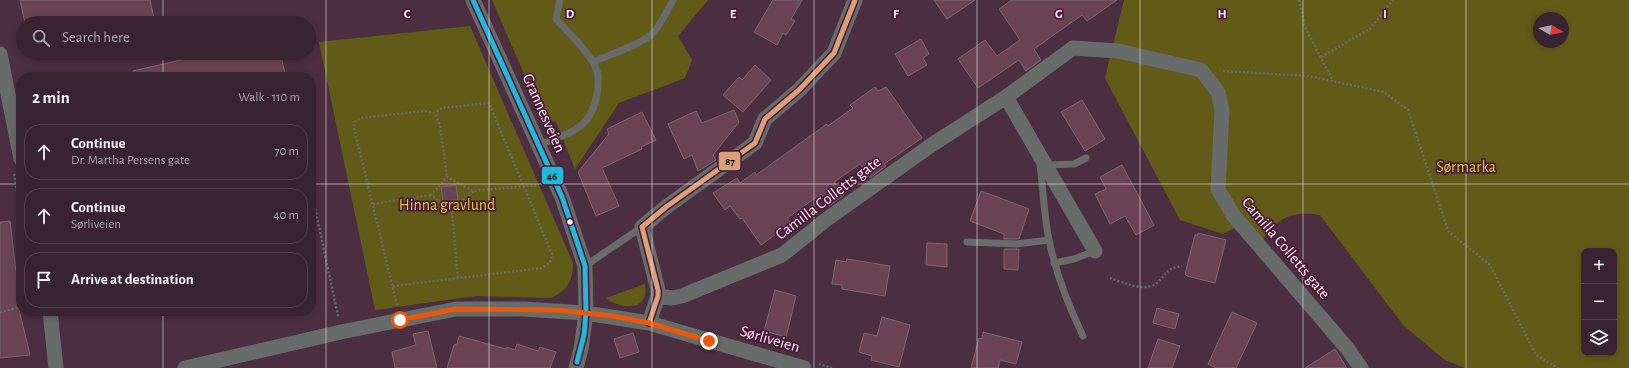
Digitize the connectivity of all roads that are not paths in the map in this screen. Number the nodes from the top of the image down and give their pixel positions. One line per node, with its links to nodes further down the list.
1 (473, 0): 10 (street, Grannesveien)
2 (560, 0): 6 (lane)
3 (673, 0): 6 (lane)
4 (854, 0): 14 (street)
5 (0, 54): 7 (street)
6 (593, 62): 10 (lane)
7 (15, 97): 9 (street)
8 (1006, 97): 11 (street); 20 (street, Camilla Colletts gate); 29 (street, Camilla Colletts gate)
9 (16, 107)
10 (539, 145): 19 (street, Grannesveien)
11 (1038, 150): 13 (street); 15 (lane)
12 (1086, 158): 13 (lane)
13 (1047, 165): 17 (street)
14 (642, 227): 19 (lane); 20 (street)
15 (1049, 240): 16 (lane); 18 (lane)
16 (967, 242)
17 (1095, 251): 18 (lane)
18 (1054, 263): 24 (lane)
19 (585, 266): 21 (street, Grannesveien)
20 (658, 296): 23 (street)
21 (586, 313): 23 (street, Sørliveien); 26 (street, Sørliveien); 27 (street, Grannesveien)
22 (51, 316): 25 (street)
23 (649, 323): 28 (street, Sørliveien)
24 (1083, 336)
25 (56, 368)
26 (185, 368)
27 (576, 368)
28 (804, 368)
29 (1361, 368)

